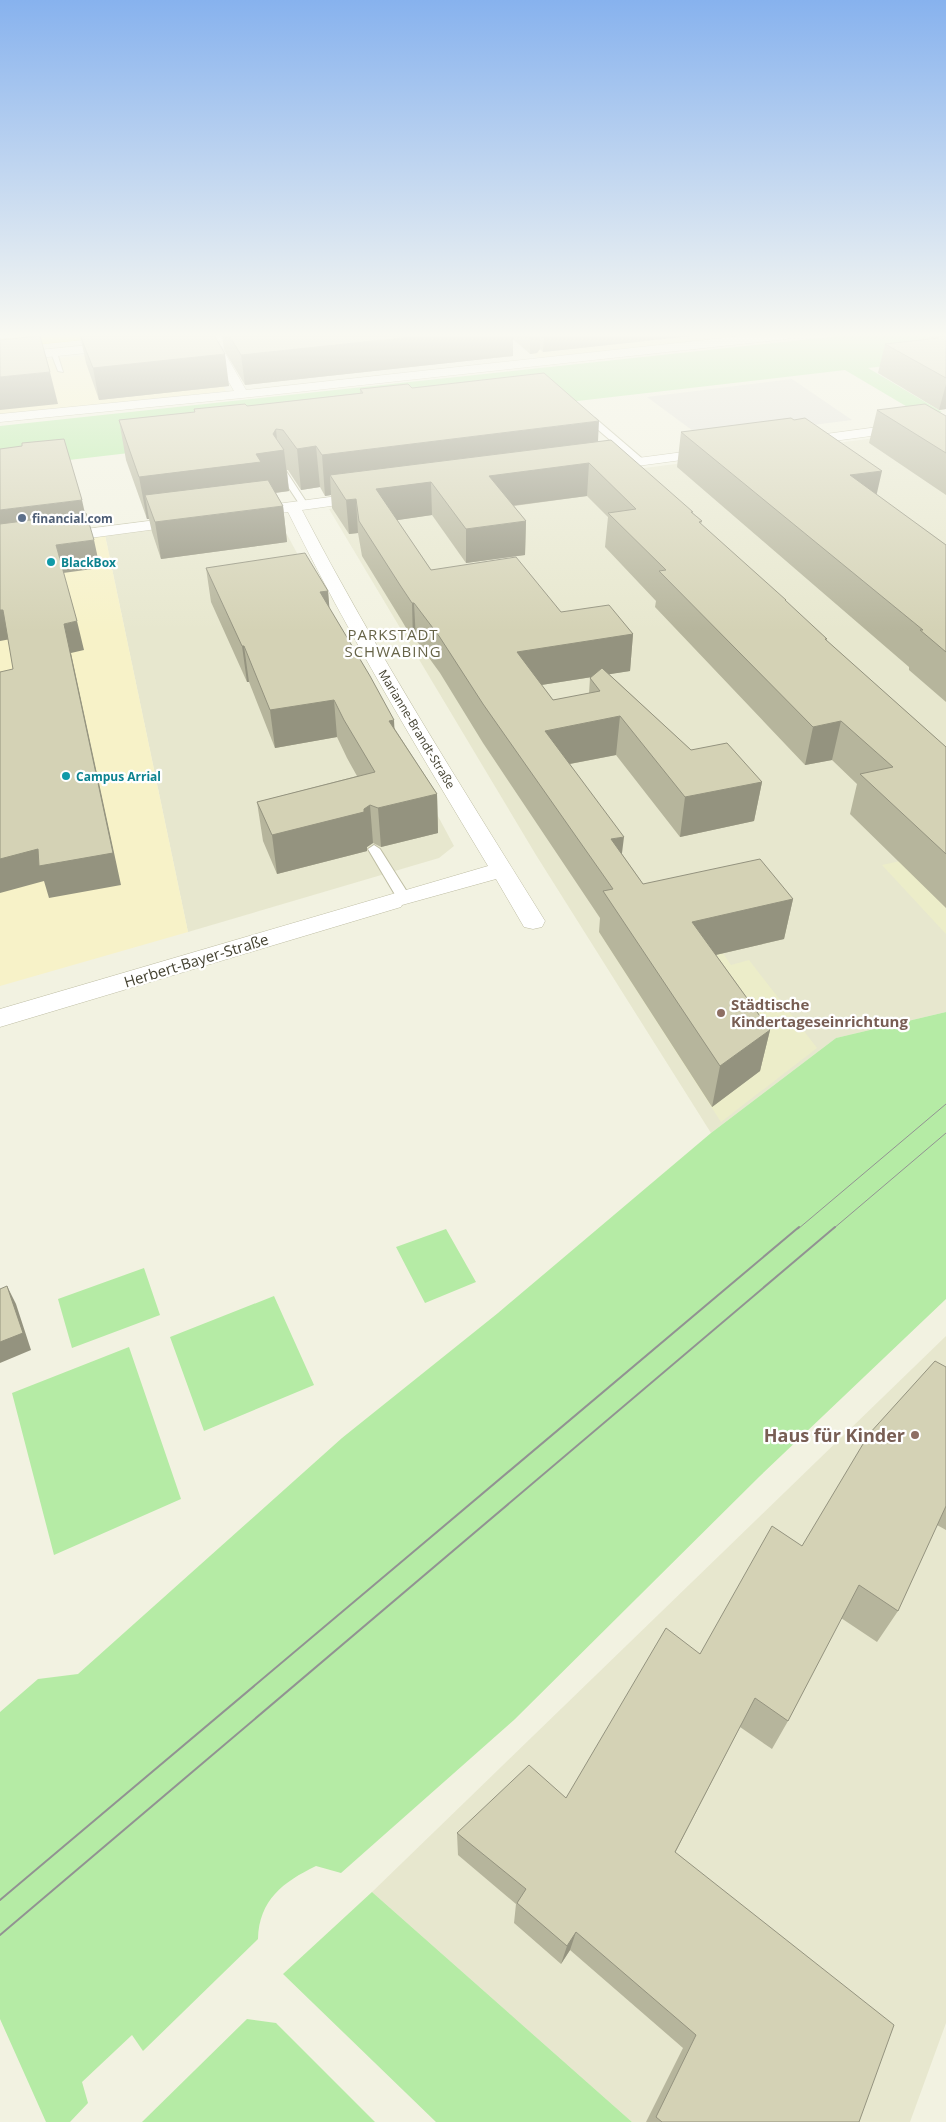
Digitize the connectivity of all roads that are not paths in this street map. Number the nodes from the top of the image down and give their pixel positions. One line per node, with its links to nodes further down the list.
1 (605, 434): 5 (lane)
2 (854, 434): 3 (street)
3 (786, 443)
4 (728, 451): 5 (street)
5 (637, 467): 6 (street)
6 (589, 469)
7 (282, 472): 9 (lane)
8 (384, 495): 9 (street)
9 (299, 506): 10 (street); 14 (street, Marianne-Brandt-Straße)
10 (227, 516)
11 (208, 518): 12 (street)
12 (0, 545)
13 (374, 849): 15 (lane)
14 (500, 870): 15 (street, Herbert-Bayer-Straße); 16 (street, Marianne-Brandt-Straße)
15 (398, 900): 17 (street, Herbert-Bayer-Straße)
16 (533, 921)
17 (0, 1018)

